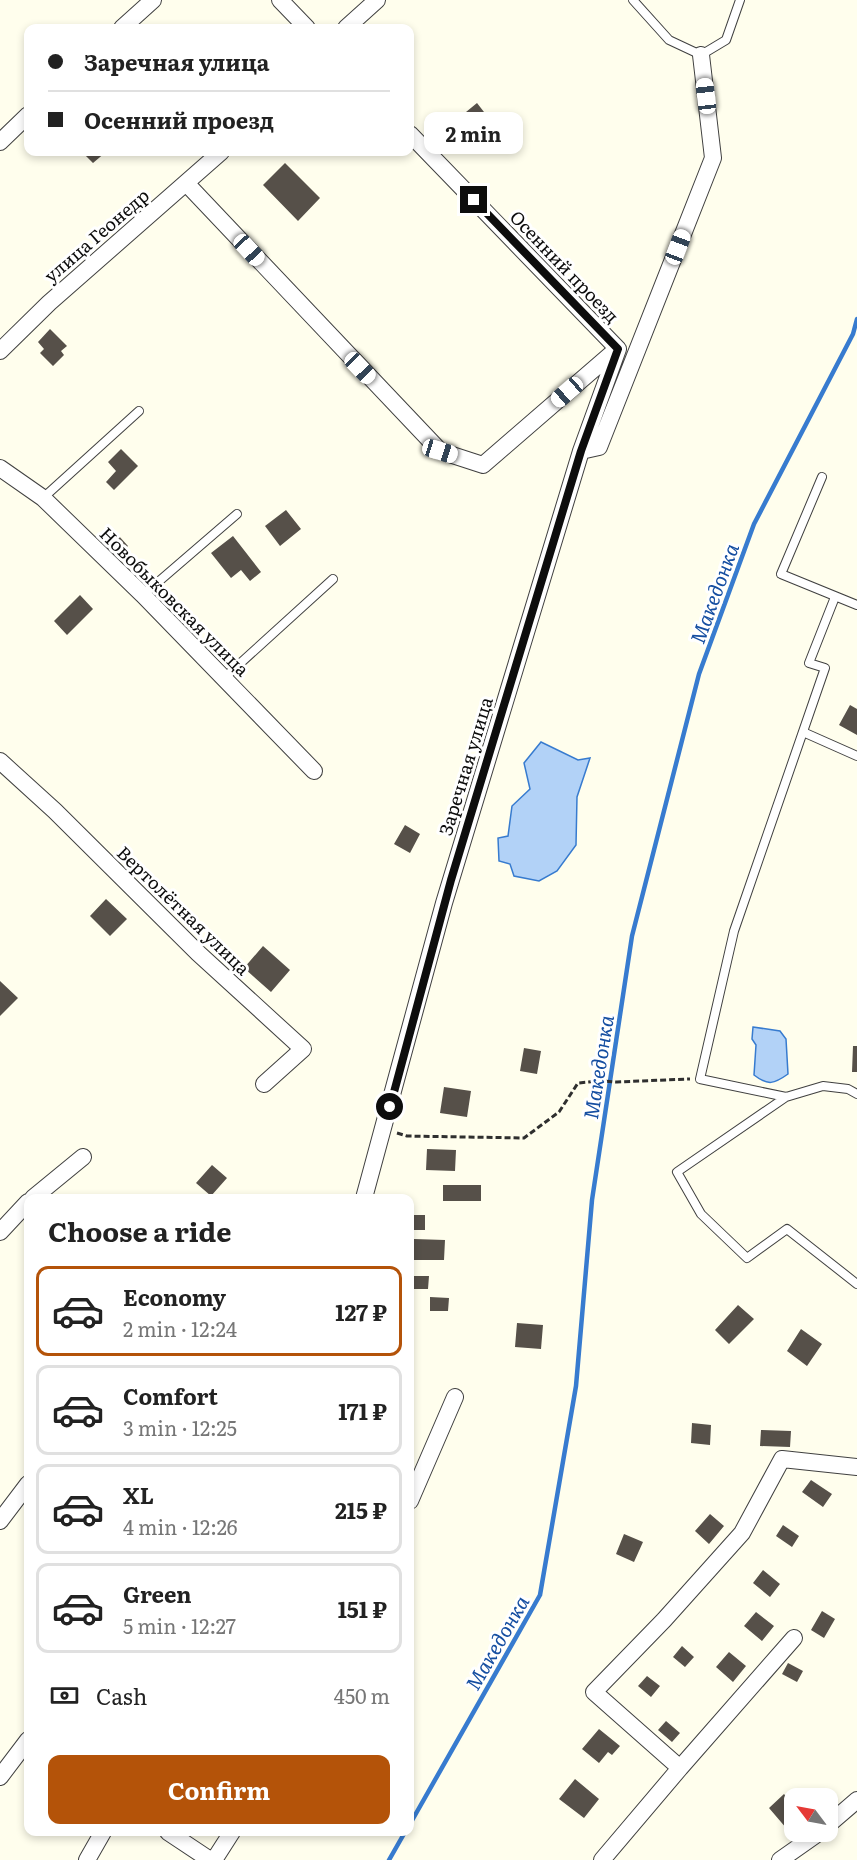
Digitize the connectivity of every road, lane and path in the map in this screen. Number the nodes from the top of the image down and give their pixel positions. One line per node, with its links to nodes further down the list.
1 (153, 0): 6 (street)
2 (280, 0): 7 (street)
3 (377, 0): 8 (street)
4 (633, 0): 9 (lane)
5 (740, 0): 9 (lane)
6 (126, 24)
7 (303, 24)
8 (350, 24)
9 (701, 55): 18 (street)
10 (24, 119): 12 (street)
11 (414, 138): 15 (street, Осенний проезд)
12 (0, 142)
13 (216, 156): 14 (street, улица Геонедр)
14 (186, 183): 15 (street); 16 (street, улица Геонедр)
15 (618, 349): 18 (street, Заречная улица)
16 (0, 351)
17 (139, 411): 21 (lane)
18 (581, 451): 36 (street, Заречная улица)
19 (0, 468): 21 (street, Новобыковская улица)
20 (822, 477): 25 (lane)
21 (43, 498): 24 (street, Новобыковская улица)
22 (237, 514): 24 (lane)
23 (333, 579): 27 (lane)
24 (143, 595): 27 (street, Новобыковская улица)
25 (835, 597): 26 (lane); 28 (lane)
26 (857, 605)
27 (224, 678): 31 (street, Новобыковская улица)
28 (802, 732): 29 (lane); 32 (lane)
29 (857, 756)
30 (0, 761): 33 (street, Вертолётная улица)
31 (314, 771)
32 (700, 1079): 35 (lane); 36 (path)
33 (264, 1084)
34 (857, 1094): 35 (lane)
35 (786, 1097): 42 (lane)
36 (384, 1130): 39 (street, Заречная улица)
37 (83, 1157): 38 (street)
38 (38, 1194)
39 (365, 1194)
40 (24, 1206): 41 (street)
41 (0, 1232)
42 (857, 1284)
43 (455, 1396): 46 (street)
44 (857, 1467): 50 (street)
45 (24, 1489): 47 (street)
46 (414, 1492)
47 (0, 1521)
48 (794, 1638): 50 (street)
49 (24, 1745): 51 (street)
50 (680, 1768): 60 (street)
51 (0, 1777)
52 (857, 1800): 53 (street)
53 (838, 1816)
54 (101, 1836): 58 (street)
55 (174, 1836): 59 (street)
56 (229, 1836): 59 (street)
57 (806, 1842): 61 (street)
58 (87, 1860)
59 (212, 1860)
60 (602, 1860)
61 (780, 1860)

